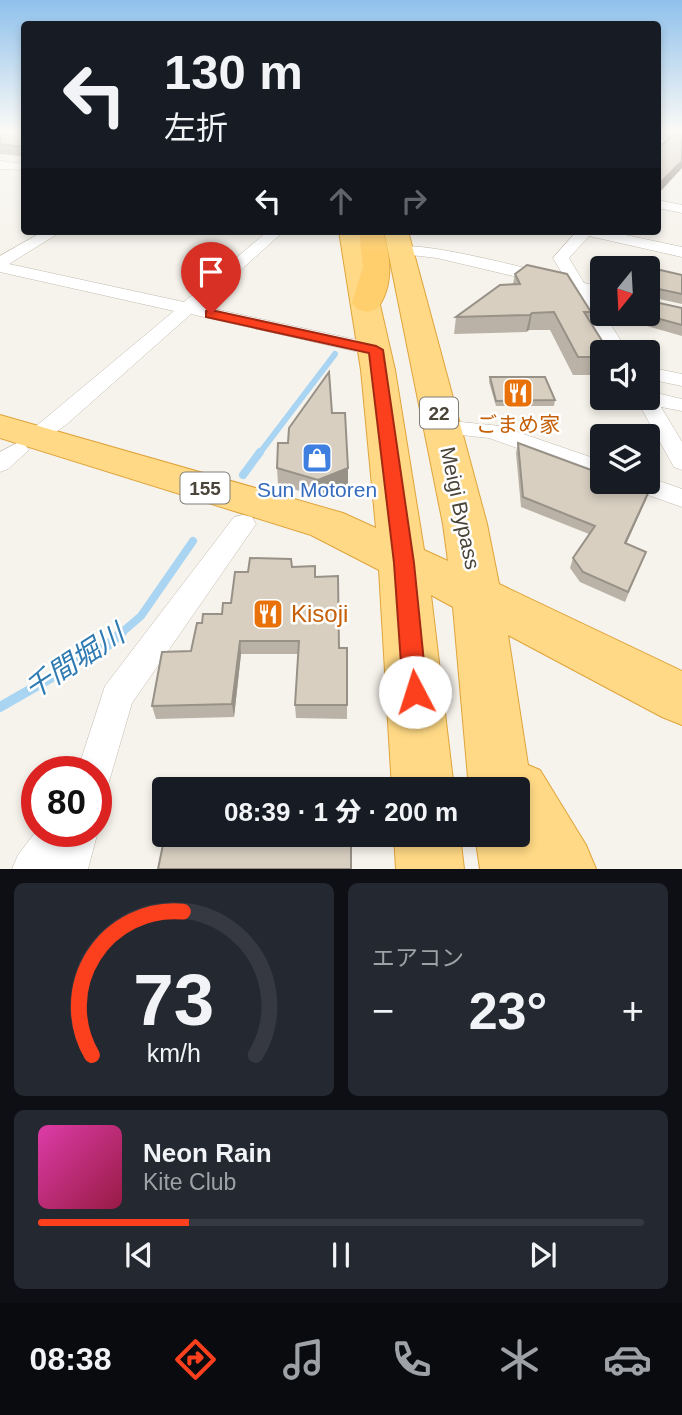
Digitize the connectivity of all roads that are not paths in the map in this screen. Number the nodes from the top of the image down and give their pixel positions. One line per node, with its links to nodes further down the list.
1 (661, 205): 2 (street)
2 (682, 209)
3 (49, 235): 9 (street)
4 (272, 235): 12 (street)
5 (582, 235): 10 (street)
6 (604, 235): 8 (street)
7 (378, 236): 10 (street); 14 (highway); 20 (highway, Meigi Bypass / 22)
8 (682, 252)
9 (0, 265): 12 (street)
10 (576, 285): 11 (street); 13 (street)
11 (590, 289)
12 (187, 309): 14 (street); 21 (street)
13 (610, 340)
14 (376, 350): 27 (highway)
15 (660, 375): 16 (street)
16 (682, 380)
17 (660, 400): 18 (street)
18 (682, 405)
19 (653, 410): 22 (street)
20 (442, 427): 23 (street); 28 (highway, Meigi Bypass / 22)
21 (10, 444): 26 (highway, 155); 27 (highway, 155)
22 (682, 462)
23 (590, 466)
24 (660, 490): 25 (street)
25 (682, 498)
26 (243, 524): 27 (highway, 155); 30 (street)
27 (404, 563): 28 (highway, 155); 31 (highway)
28 (477, 596): 29 (highway, 155); 32 (highway, Meigi Bypass / 22)
29 (682, 699)
30 (100, 756)
31 (423, 777)
32 (507, 777)
33 (530, 817): 42 (highway, 22)
34 (49, 847): 38 (street)
35 (74, 847): 39 (street)
36 (428, 847): 40 (highway)
37 (510, 847): 41 (highway)
38 (32, 869)
39 (68, 869)
40 (430, 869)
41 (514, 869)
42 (562, 869)

